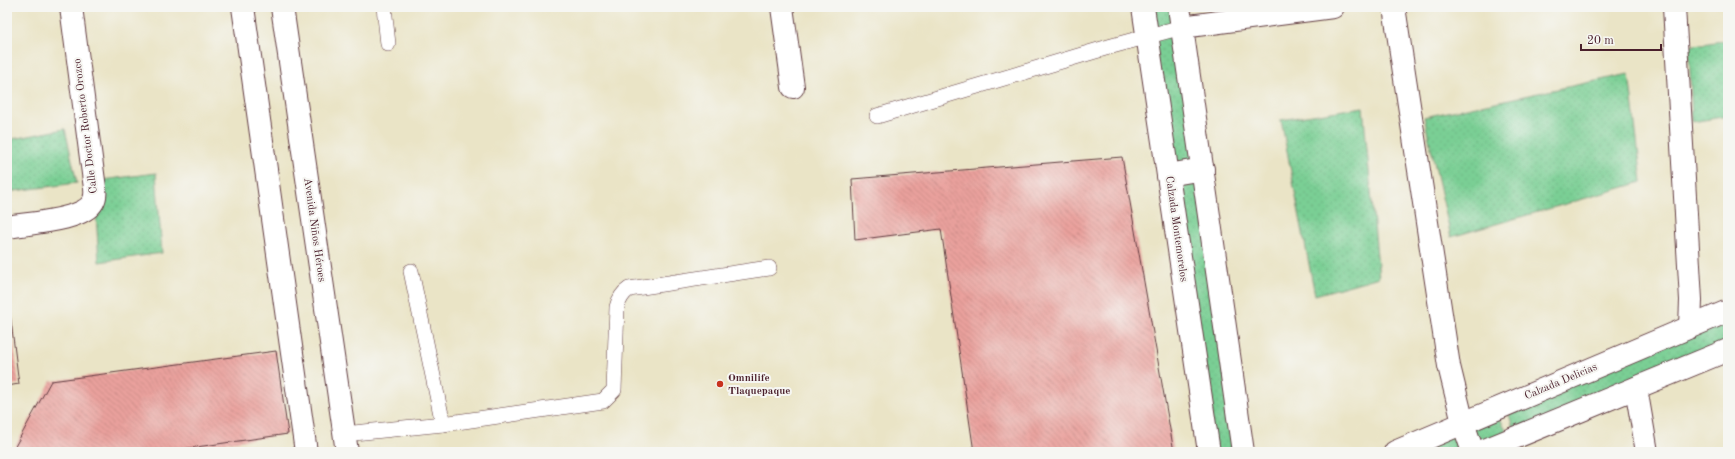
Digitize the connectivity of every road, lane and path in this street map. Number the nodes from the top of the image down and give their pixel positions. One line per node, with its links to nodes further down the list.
1 (71, 7): 17 (street, Calle Doctor Roberto Orozco)
2 (243, 7): 33 (street)
3 (282, 7): 31 (street, Avenida Niños Héroes)
4 (384, 7): 12 (lane)
5 (782, 7): 13 (street)
6 (1143, 7): 11 (street, Calzada Montemorelos)
7 (1333, 7): 10 (street)
8 (1394, 7): 27 (street)
9 (1674, 7): 23 (street)
10 (1180, 17): 11 (lane); 15 (street)
11 (1147, 36): 14 (lane); 16 (street, Calzada Montemorelos)
12 (388, 44)
13 (792, 88)
14 (877, 116)
15 (1203, 169): 16 (street); 20 (street)
16 (1168, 175): 21 (street, Calzada Montemorelos)
17 (7, 227)
18 (769, 268): 28 (lane)
19 (411, 271): 28 (lane)
20 (1221, 296): 21 (street); 30 (street)
21 (1186, 299): 32 (street, Calzada Montemorelos)
22 (1728, 311): 23 (street, Calzada Delicias)
23 (1690, 327): 26 (street, Calzada Delicias)
24 (1728, 350): 25 (street)
25 (1636, 388): 29 (street); 37 (street)
26 (1499, 408): 27 (street, Calzada Delicias); 29 (street)
27 (1463, 423): 34 (street, Calzada Delicias); 35 (street)
28 (443, 424): 31 (lane)
29 (1510, 439): 36 (street)
30 (1242, 442): 32 (street)
31 (345, 443)
32 (1208, 446)
33 (306, 452)
34 (1395, 452)
35 (1473, 452)
36 (1480, 452)
37 (1647, 452)

